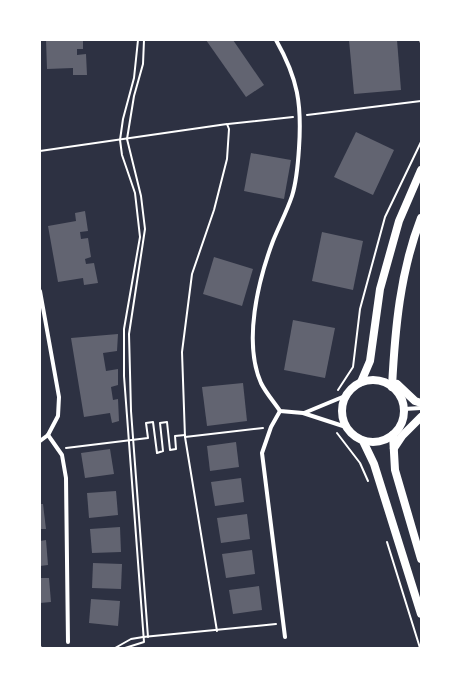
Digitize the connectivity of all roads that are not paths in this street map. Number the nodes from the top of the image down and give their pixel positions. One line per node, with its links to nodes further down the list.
1 (276, 40): 12 (street)
2 (421, 170): 6 (main road)
3 (421, 218): 7 (main road)
4 (40, 291): 5 (street)
5 (41, 299): 16 (street)
6 (361, 382): 7 (main road); 8 (main road)
7 (392, 383): 9 (main road); 10 (main road)
8 (345, 396): 13 (street); 15 (main road)
9 (421, 402)
10 (404, 408): 11 (street); 17 (main road)
11 (421, 408)
12 (280, 411): 13 (street); 23 (street)
13 (303, 413): 15 (street)
14 (421, 418): 20 (main road)
15 (346, 427): 19 (main road)
16 (48, 434): 18 (street); 24 (street)
17 (393, 435): 19 (main road); 20 (main road)
18 (40, 441)
19 (363, 441): 22 (main road)
20 (394, 448): 21 (main road)
21 (421, 559)
22 (421, 614)
23 (285, 637)
24 (68, 642)

